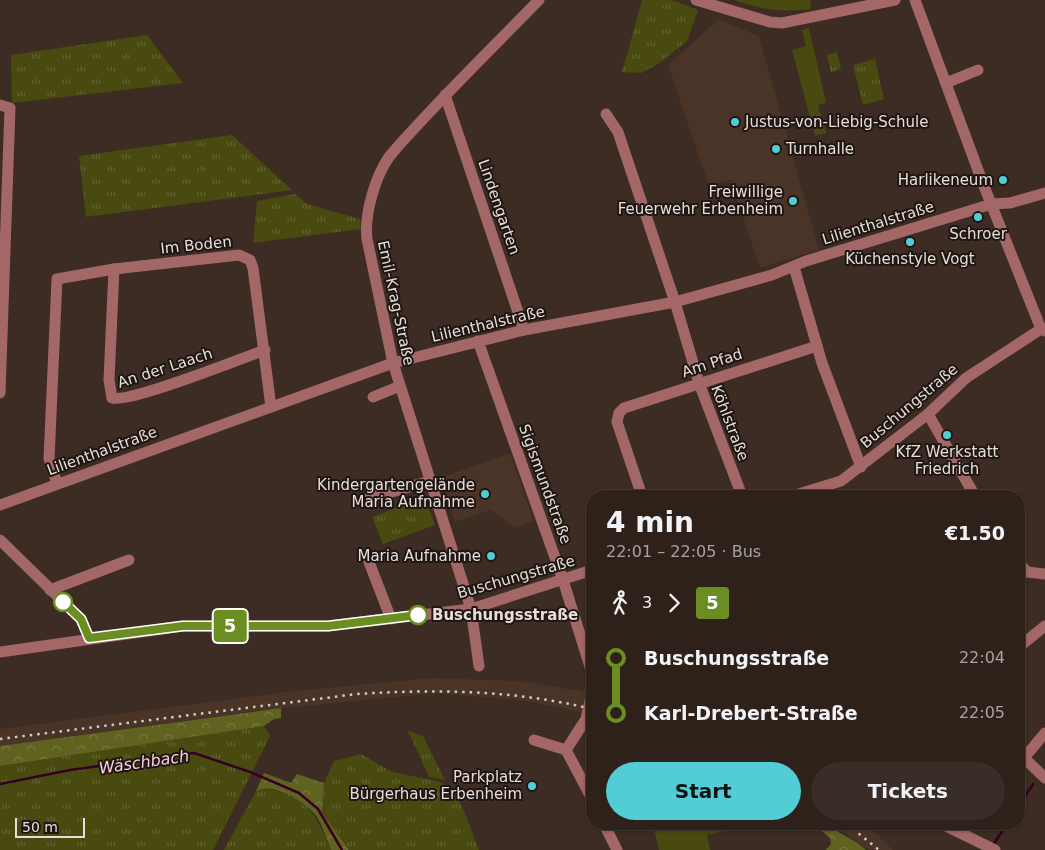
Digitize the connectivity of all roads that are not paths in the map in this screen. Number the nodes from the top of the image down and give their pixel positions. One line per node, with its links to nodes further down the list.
1 (539, 0): 7 (street, Emil-Krag-Straße)
2 (696, 0): 3 (street)
3 (895, 0)
4 (915, 0): 6 (street)
5 (978, 70): 6 (street)
6 (946, 83): 11 (street)
7 (445, 95): 15 (street, Lindengarten); 20 (street, Emil-Krag-Straße)
8 (5, 107): 23 (street)
9 (606, 114): 14 (street, Köhlstraße)
10 (1045, 193): 11 (street, Lilienthalstraße)
11 (992, 204): 12 (street, Lilienthalstraße); 16 (street)
12 (794, 267): 14 (street, Lilienthalstraße); 18 (street)
13 (114, 270): 19 (street, Im Boden); 19 (street, An der Laach); 29 (street, Im Boden)
14 (675, 302): 15 (street, Lilienthalstraße); 21 (street, Köhlstraße)
15 (524, 330): 17 (street, Lilienthalstraße)
16 (1043, 330): 26 (street, Buschungstraße)
17 (478, 341): 20 (street, Lilienthalstraße); 42 (street, Sigismundstraße)
18 (816, 346): 21 (street, Am Pfad); 27 (street)
19 (265, 350): 25 (street, Im Boden)
20 (393, 363): 22 (street, Emil-Krag-Straße); 25 (street, Lilienthalstraße)
21 (699, 383): 30 (street, Am Pfad); 31 (street, Köhlstraße)
22 (400, 386): 24 (street); 28 (street, Emil-Krag-Straße)
23 (0, 393)
24 (372, 397)
25 (271, 407): 29 (street, Lilienthalstraße)
26 (928, 414): 27 (street, Buschungstraße); 33 (street)
27 (861, 467): 32 (street, Buschungstraße)
28 (430, 480): 34 (street); 44 (street, Emil-Krag-Straße)
29 (57, 482): 35 (street, Lilienthalstraße)
30 (640, 490)
31 (740, 490)
32 (835, 490)
33 (972, 490)
34 (367, 499)
35 (0, 505)
36 (0, 540): 43 (street)
37 (129, 560): 43 (street)
38 (369, 562): 45 (street)
39 (1025, 570): 41 (street)
40 (586, 572): 42 (street, Buschungstraße)
41 (1045, 574)
42 (563, 580): 44 (street, Buschungstraße); 50 (street, Sigismundstraße)
43 (50, 590): 47 (street)
44 (471, 609): 45 (street, Buschungstraße); 51 (street, Emil-Krag-Straße)
45 (391, 618): 47 (street, Buschungstraße)
46 (1045, 626): 48 (street)
47 (89, 638): 49 (street, Buschungstraße)
48 (1025, 643)
49 (0, 652)
50 (586, 654)
51 (479, 666)
52 (586, 719): 55 (street, Sigismundstraße)
53 (1045, 733): 56 (street)
54 (534, 740): 55 (street)
55 (566, 750): 59 (street)
56 (1025, 751)
57 (1025, 758): 58 (street)
58 (1043, 772)
59 (586, 788)
60 (607, 830): 63 (street)
61 (954, 830): 62 (street)
62 (990, 848)
63 (617, 850)

